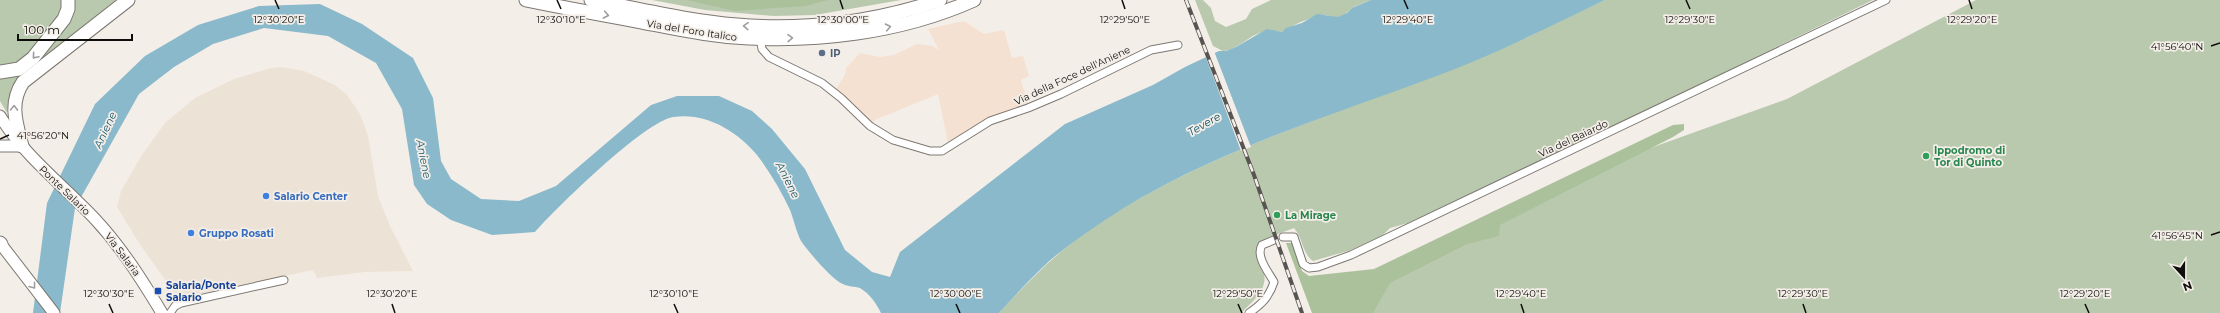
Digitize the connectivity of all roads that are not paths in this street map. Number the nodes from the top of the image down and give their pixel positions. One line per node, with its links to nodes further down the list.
1 (68, 0): 10 (highway, one-way to 10)
2 (128, 0): 13 (highway, one-way to 2)
3 (526, 0): 8 (highway, Via del Foro Italico, one-way to 8)
4 (591, 0): 5 (highway, Via del Foro Italico, one-way to 4)
5 (940, 0)
6 (974, 0): 8 (highway, Via del Foro Italico, one-way to 6)
7 (1886, 0): 15 (street, Via del Baiardo)
8 (760, 38): 9 (street, Via della Foce dell'Aniene)
9 (1178, 45)
10 (0, 72)
11 (0, 116): 13 (main road)
12 (0, 146): 13 (main road)
13 (22, 146): 14 (main road, Ponte Salario)
14 (94, 218): 19 (main road, Via Salaria)
15 (1283, 237)
16 (1274, 240): 24 (street)
17 (0, 243): 20 (main road, one-way to 20)
18 (284, 280): 23 (street)
19 (147, 288): 21 (main road); 22 (main road, Via Salaria)
20 (54, 313)
21 (156, 313)
22 (162, 313)
23 (170, 313)
24 (1249, 313)

